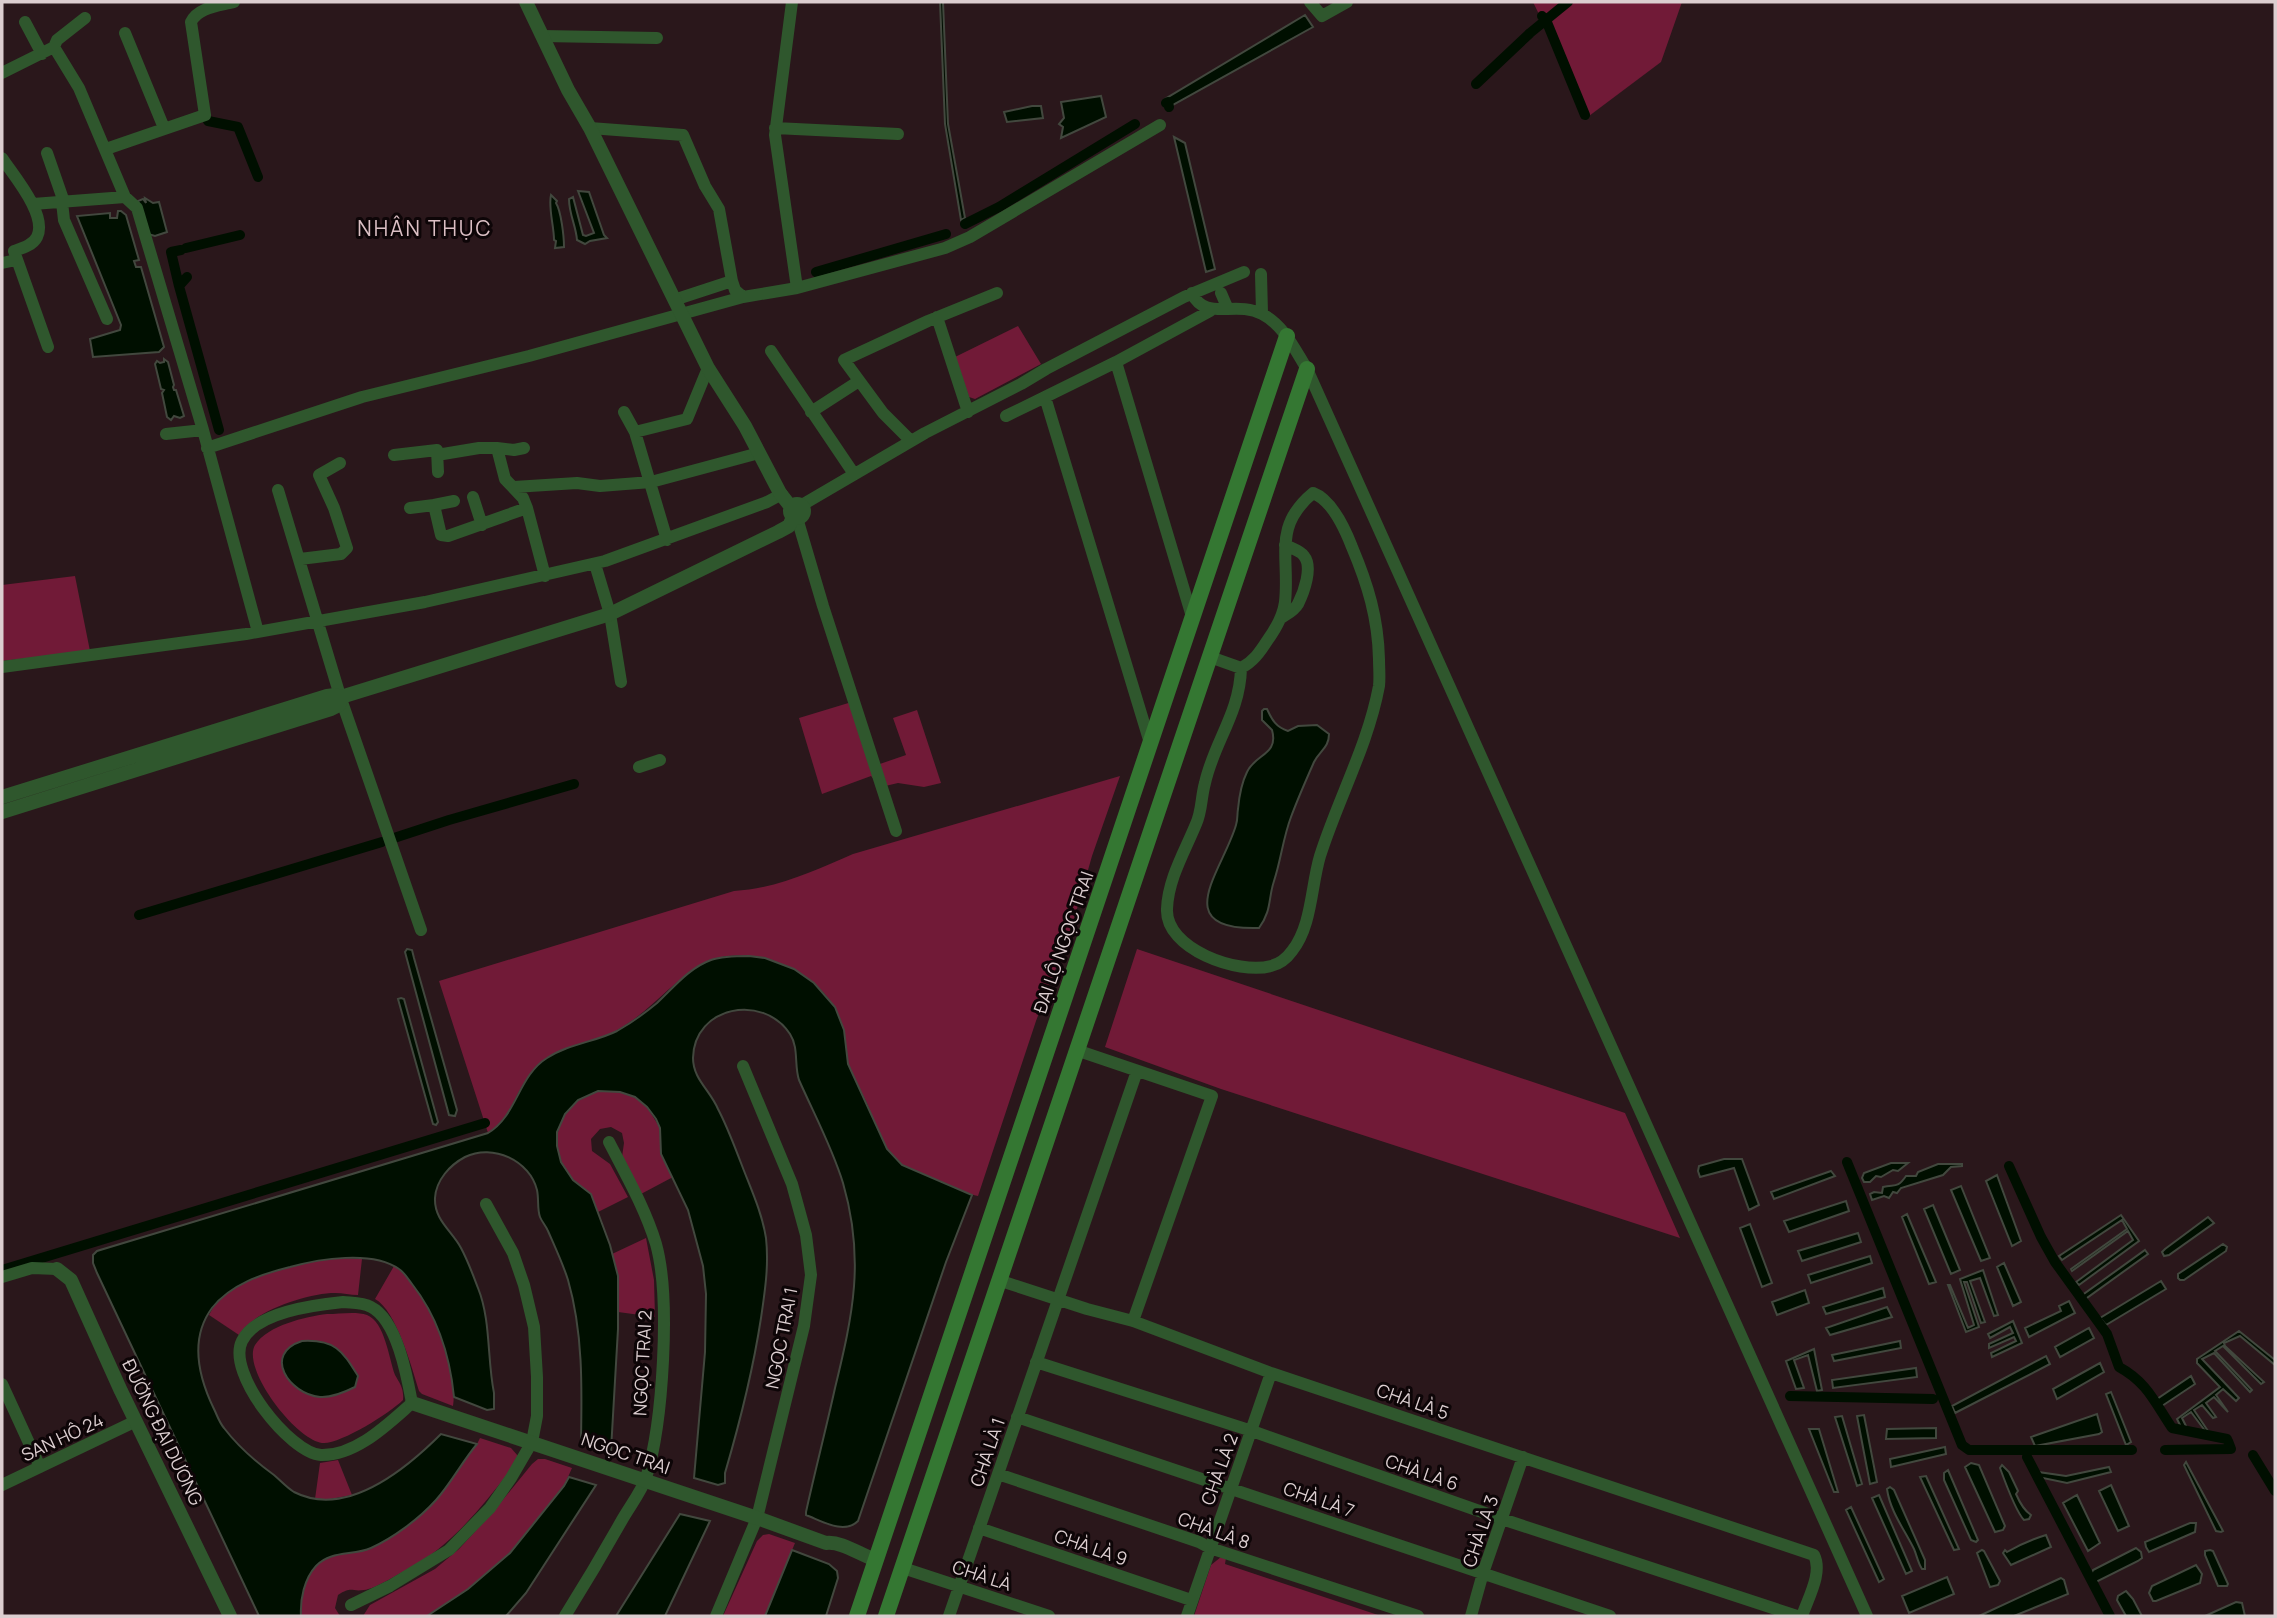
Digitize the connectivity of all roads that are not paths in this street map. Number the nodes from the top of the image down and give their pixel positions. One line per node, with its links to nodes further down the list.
1 (234, 2): 15 (street)
2 (526, 2): 9 (street)
3 (792, 2): 17 (street)
4 (1310, 2): 5 (street)
5 (1347, 2)
6 (85, 18): 11 (street)
7 (25, 22): 12 (street)
8 (125, 33): 15 (street)
9 (542, 36): 10 (street); 16 (street)
10 (657, 38)
11 (54, 47): 12 (street); 19 (street)
12 (42, 54): 13 (street)
13 (3, 70)
14 (1160, 125): 31 (street)
15 (164, 128): 19 (street)
16 (590, 128): 30 (street); 36 (street)
17 (775, 128): 18 (street); 31 (street)
18 (898, 134)
19 (106, 149): 23 (street)
20 (47, 153): 24 (street)
21 (2, 158): 22 (street)
22 (6, 172): 25 (street)
23 (125, 197): 24 (street); 55 (street)
24 (63, 202): 25 (street); 42 (street)
25 (33, 204): 26 (street)
26 (16, 260): 27 (street); 44 (street)
27 (2, 263)
28 (1244, 272): 33 (street)
29 (1261, 274): 39 (street)
30 (732, 281): 35 (street); 36 (street)
31 (797, 288): 35 (street)
32 (997, 293): 41 (street)
33 (1192, 293): 38 (street); 53 (street)
34 (1221, 293): 37 (street)
35 (743, 297): 40 (street)
36 (674, 300): 40 (street)
37 (1227, 307): 38 (street); 39 (street)
38 (1210, 311): 46 (street)
39 (1262, 313): 43 (street)
40 (681, 314): 47 (street); 59 (street)
41 (937, 317): 49 (street); 53 (street)
42 (107, 319)
43 (1287, 336): 48 (street); 86 (main road, ĐẠI LỘ NGỌC TRAI)
44 (48, 347)
45 (771, 351): 52 (street)
46 (1116, 362): 50 (street); 86 (street)
47 (708, 368): 56 (street); 62 (street)
48 (1307, 369): 88 (main road); 148 (street)
49 (859, 381): 52 (street); 58 (street)
50 (1045, 397): 54 (street); 93 (street)
51 (624, 412): 56 (street)
52 (811, 412): 67 (street)
53 (968, 412): 58 (street)
54 (1006, 416)
55 (203, 430): 57 (street); 59 (street)
56 (635, 432): 68 (street)
57 (166, 435)
58 (911, 442): 67 (street)
59 (207, 448): 87 (street)
60 (497, 448): 61 (street); 64 (street); 69 (street)
61 (524, 448)
62 (759, 453): 68 (street); 76 (street)
63 (394, 455): 64 (street)
64 (437, 455): 66 (street)
65 (340, 463): 80 (street)
66 (438, 472)
67 (854, 474): 76 (street)
68 (651, 482): 69 (street); 78 (street)
69 (514, 487): 75 (street)
70 (278, 490): 80 (street)
71 (473, 497): 77 (street)
72 (454, 500): 73 (street)
73 (434, 505): 74 (street); 77 (street)
74 (410, 508)
75 (527, 508): 77 (street); 82 (street)
76 (793, 508): 78 (street); 83 (street); 98 (street)
77 (482, 525)
78 (667, 540): 81 (street)
79 (1285, 545): 84 (street); 84 (street); 90 (street)
80 (300, 559): 85 (street)
81 (595, 564): 82 (street); 83 (street)
82 (546, 567): 85 (street)
83 (610, 614): 91 (street); 92 (street)
84 (1281, 618): 90 (street)
85 (317, 620): 87 (street); 92 (street)
86 (1193, 620): 93 (main road, ĐẠI LỘ NGỌC TRAI)
87 (258, 632): 89 (street)
88 (1210, 657): 90 (street); 100 (main road)
89 (2, 667)
90 (1241, 668)
91 (621, 682)
92 (341, 697): 96 (street); 97 (street); 101 (street)
93 (1150, 743): 99 (main road, ĐẠI LỘ NGỌC TRAI)
94 (660, 761): 95 (street)
95 (639, 767)
96 (2, 797)
97 (2, 812)
98 (896, 831)
99 (1104, 879): 100 (main road); 130 (main road, ĐẠI LỘ NGỌC TRAI)
100 (1133, 889): 102 (main road)
101 (421, 930)
102 (1079, 1051): 104 (street); 109 (main road)
103 (744, 1066): 126 (street, NGỌC TRAI 1)
104 (1137, 1071): 110 (street, CHÀ LÀ 1); 111 (street)
105 (608, 1142): 123 (street, NGỌC TRAI 2)
106 (486, 1204): 119 (street)
107 (57, 1269): 108 (street); 117 (street, ĐƯỜNG ĐẠI DƯƠNG)
108 (2, 1277)
109 (1001, 1281): 110 (street, CHÀ LÀ 5); 131 (main road)
110 (1058, 1300): 111 (street, CHÀ LÀ 5); 112 (street, CHÀ LÀ 1)
111 (1133, 1321): 113 (street, CHÀ LÀ 5)
112 (1035, 1362): 116 (street, CHÀ LÀ 1); 118 (street, CHÀ LÀ 6)
113 (1271, 1373): 118 (street, CHÀ LÀ 2); 120 (street, CHÀ LÀ 5)
114 (6, 1387): 121 (street)
115 (412, 1403): 115 (street); 119 (street, NGỌC TRAI)
116 (1017, 1417): 122 (street, CHÀ LÀ 1); 125 (street, CHÀ LÀ 7)
117 (136, 1421): 121 (street, SAN HÔ 24); 136 (street, ĐƯỜNG ĐẠI DƯƠNG)
118 (1252, 1431): 125 (street, CHÀ LÀ 2); 127 (street, CHÀ LÀ 6)
119 (532, 1442): 123 (street, NGỌC TRAI); 135 (street)
120 (1523, 1457): 127 (street, CHÀ LÀ 3); 147 (street, CHÀ LÀ 5)
121 (40, 1466): 124 (street, SAN HÔ 24)
122 (998, 1474): 128 (street, CHÀ LÀ 1); 129 (street, CHÀ LÀ 8)
123 (645, 1480): 126 (street, NGỌC TRAI); 137 (street, NGỌC TRAI 2)
124 (2, 1485)
125 (1230, 1488): 129 (street, CHÀ LÀ 2); 132 (street, CHÀ LÀ 7)
126 (757, 1518): 130 (street, NGỌC TRAI); 138 (street, NGỌC TRAI 1)
127 (1502, 1519): 132 (street, CHÀ LÀ 3); 147 (street, CHÀ LÀ 6)
128 (979, 1528): 133 (street, CHÀ LÀ 1); 134 (street, CHÀ LÀ 9)
129 (1210, 1548): 134 (street, CHÀ LÀ 2); 144 (street, CHÀ LÀ 8)
130 (876, 1560): 131 (main road); 139 (main road, ĐẠI LỘ NGỌC TRAI)
131 (903, 1568): 133 (street, CHÀ LÀ); 140 (main road)
132 (1483, 1573): 145 (street, CHÀ LÀ 3); 146 (street, CHÀ LÀ 7)
133 (960, 1586): 141 (street, CHÀ LÀ 1); 142 (street, CHÀ LÀ)
134 (1191, 1600): 143 (street, CHÀ LÀ 2)
135 (351, 1605)
136 (230, 1616)
137 (565, 1616)
138 (716, 1616)
139 (857, 1616)
140 (886, 1616)
141 (949, 1616)
142 (1049, 1616)
143 (1186, 1616)
144 (1418, 1616)
145 (1471, 1616)
146 (1610, 1616)
147 (1799, 1616)
148 (1867, 1616)

